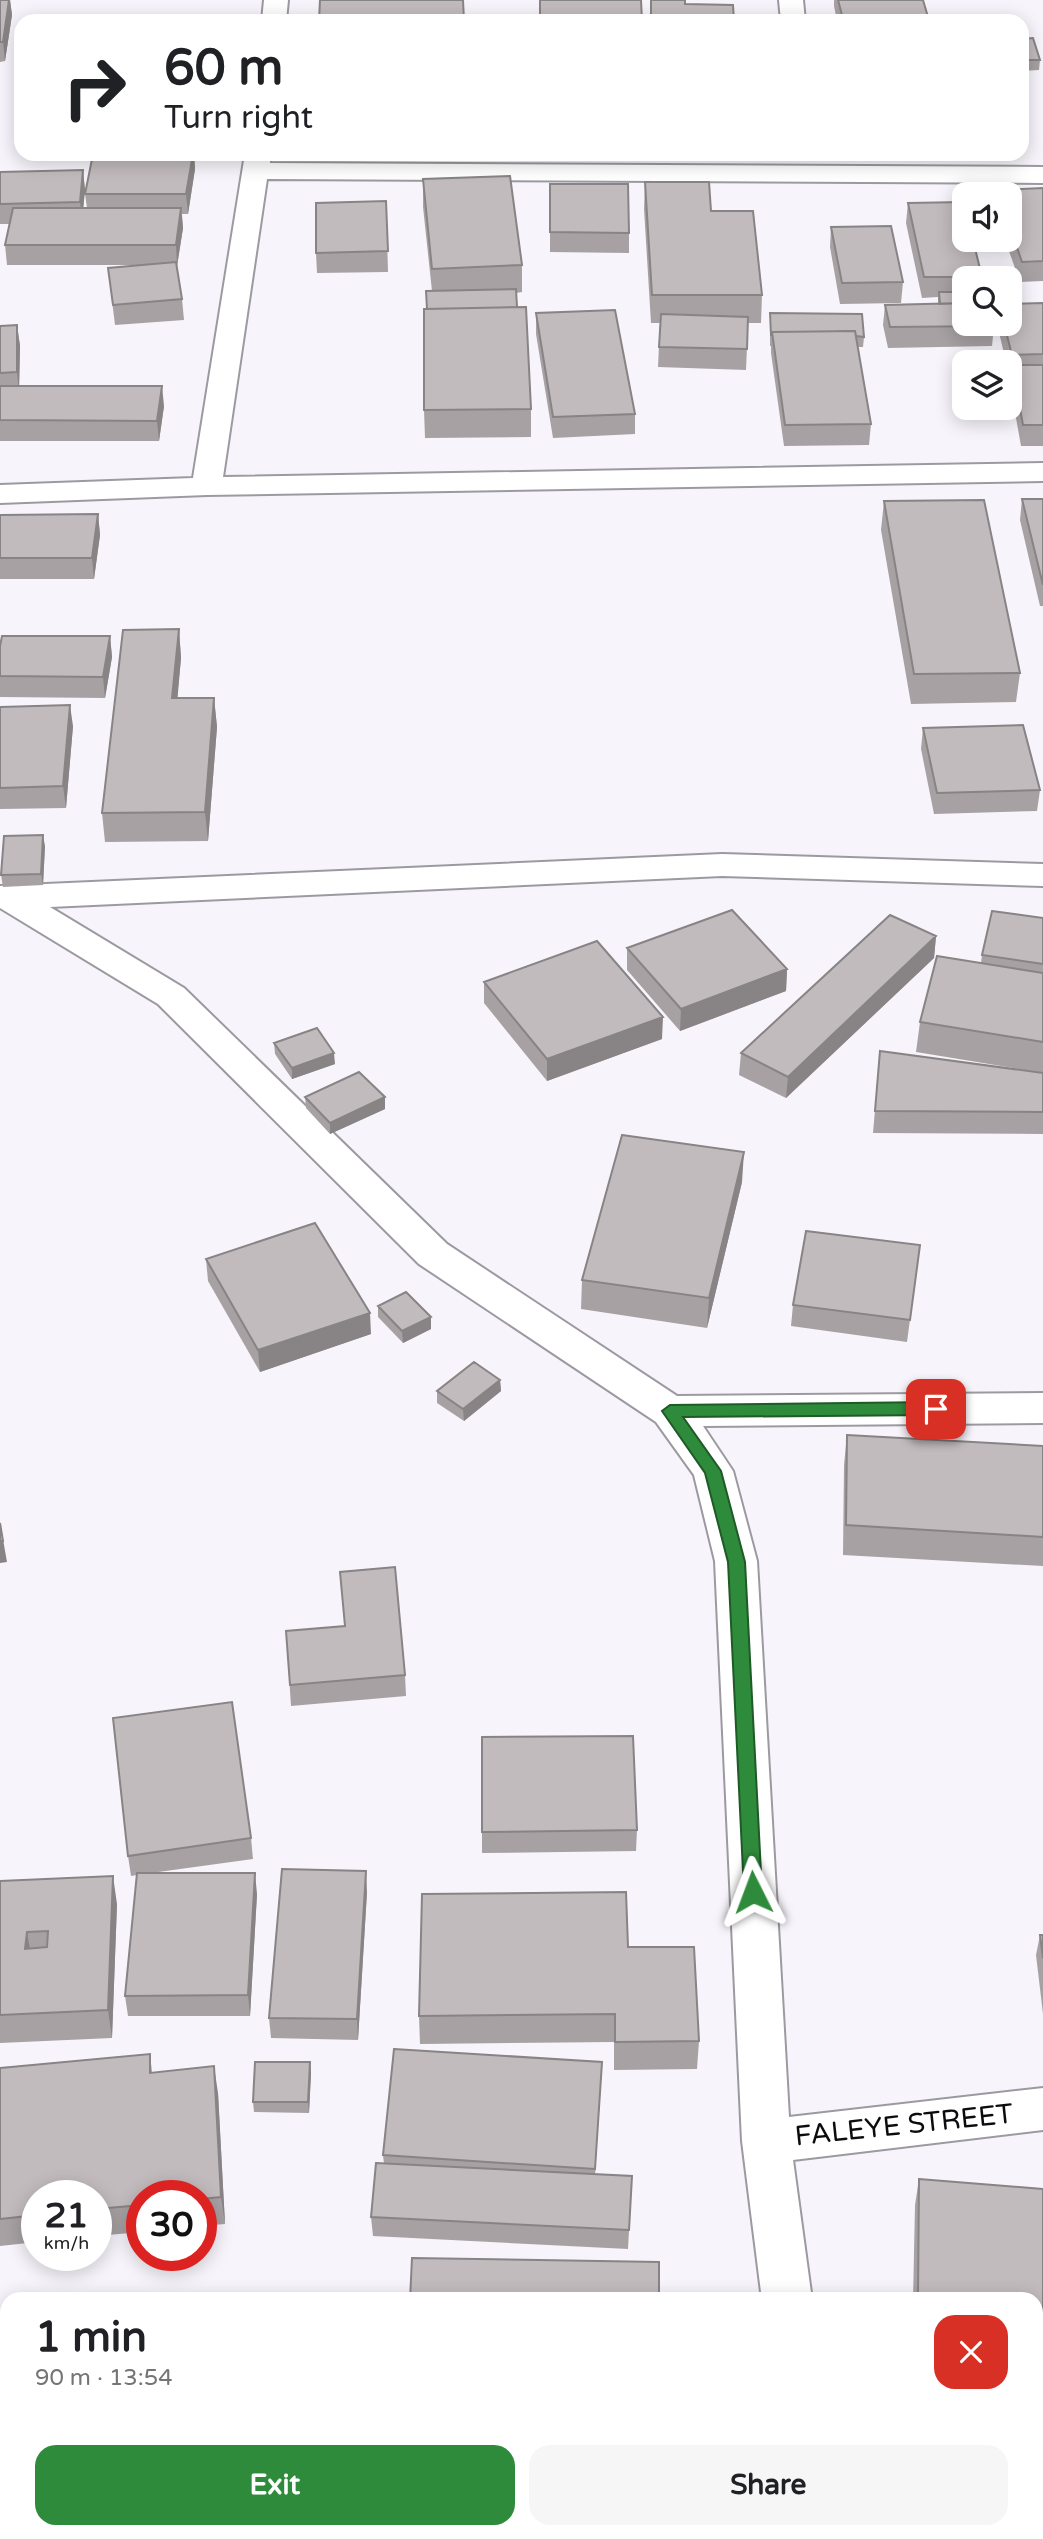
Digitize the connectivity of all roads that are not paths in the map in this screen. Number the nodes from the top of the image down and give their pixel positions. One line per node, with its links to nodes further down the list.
1 (257, 162): 2 (street); 5 (street)
2 (811, 165): 3 (street)
3 (1043, 175)
4 (1043, 472): 5 (street)
5 (207, 486): 6 (street)
6 (0, 494)
7 (1043, 875): 8 (street)
8 (5, 897): 10 (street)
9 (1043, 1408): 10 (street)
10 (670, 1411): 12 (street)
11 (1043, 2109): 12 (street, FALEYE STREET)
12 (766, 2141): 13 (street)
13 (786, 2292)

